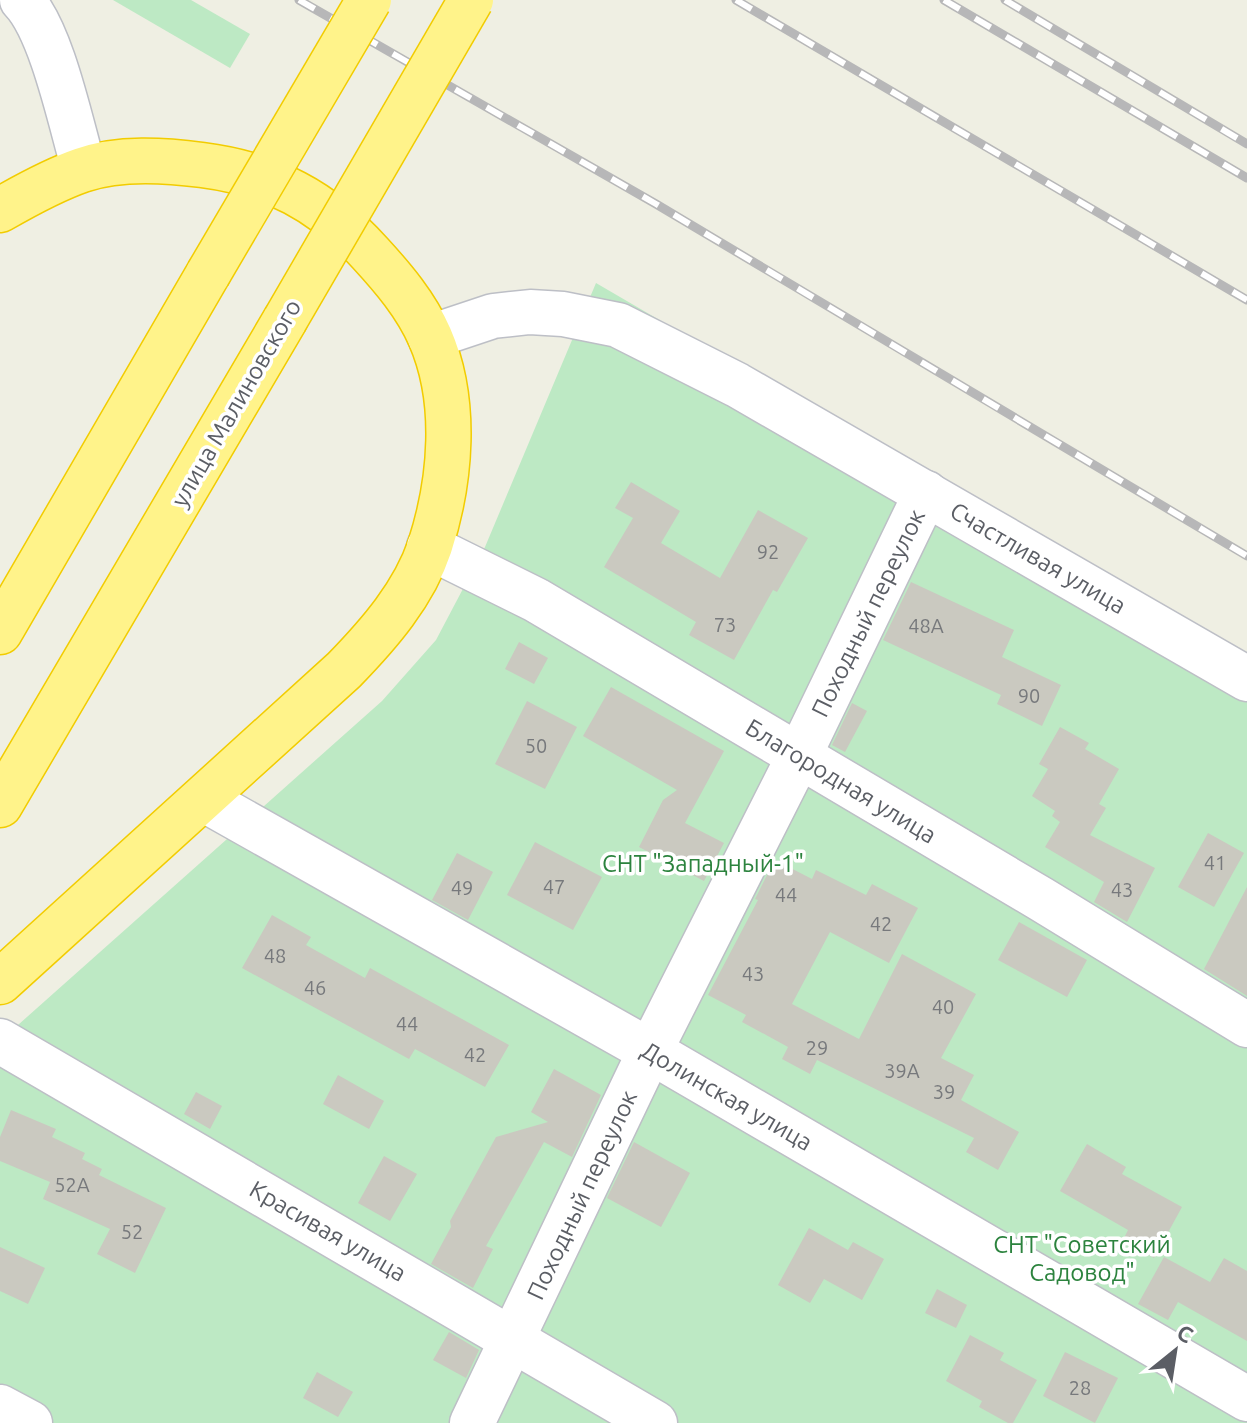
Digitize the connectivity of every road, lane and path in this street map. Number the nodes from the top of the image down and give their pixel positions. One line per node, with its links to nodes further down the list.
1 (22, 0): 4 (street)
2 (369, 0): 9 (highway, bridge)
3 (471, 0): 13 (highway, улица Малиновского, bridge)
4 (84, 169): 5 (highway); 6 (highway)
5 (0, 210)
6 (430, 337): 7 (street, Счастливая улица); 8 (highway)
7 (926, 493): 10 (street, Счастливая улица); 11 (street, Походный переулок)
8 (429, 547): 11 (street, Благородная улица); 12 (highway)
9 (0, 632)
10 (1247, 679)
11 (799, 756): 15 (street, Благородная улица); 17 (street, Походный переулок)
12 (203, 799): 14 (highway); 17 (street, Долинская улица)
13 (0, 805)
14 (0, 982)
15 (1247, 1025)
16 (0, 1041): 18 (street, Красивая улица)
17 (650, 1051): 18 (street, Походный переулок); 19 (street, Долинская улица)
18 (514, 1339): 22 (street, Походный переулок); 23 (street, Красивая улица)
19 (1247, 1399)
20 (0, 1407): 21 (street)
21 (30, 1423)
22 (472, 1423)
23 (655, 1423)

